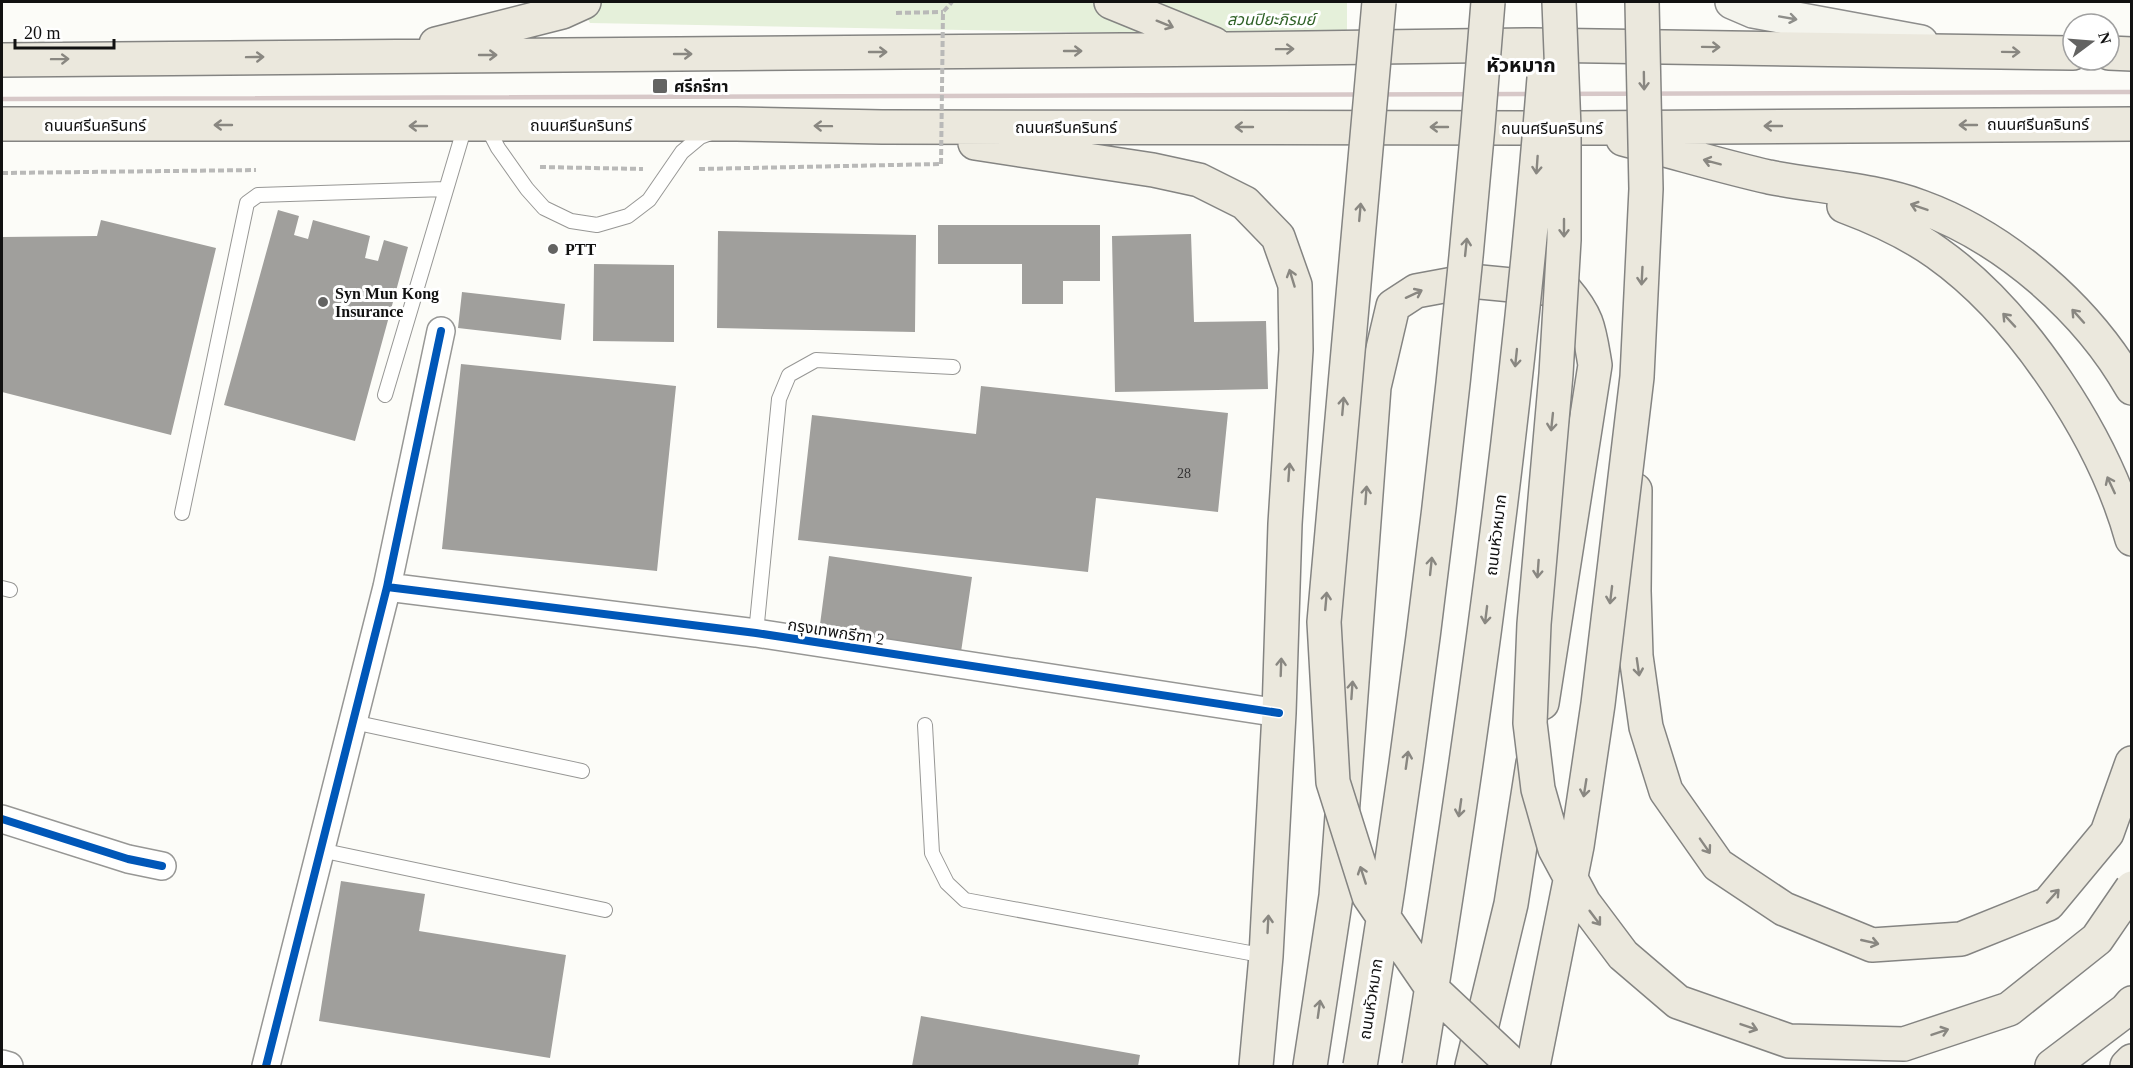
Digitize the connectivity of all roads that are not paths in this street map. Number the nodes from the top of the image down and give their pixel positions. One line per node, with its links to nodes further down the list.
1 (542, 2): 10 (main road)
2 (584, 2): 10 (main road)
3 (1110, 2): 11 (main road, one-way to 11)
4 (1379, 2): 54 (main road, one-way to 4, bridge)
5 (1488, 2): 51 (main road, ถนนหัวหมาก, one-way to 5, bridge)
6 (1550, 2): 52 (main road, ถนนหัวหมาก, one-way to 52, bridge)
7 (1559, 2): 41 (main road, one-way to 41, bridge)
8 (1642, 2): 27 (main road, one-way to 27, bridge)
9 (1732, 2): 12 (main road, one-way to 12)
10 (517, 23): 14 (main road)
11 (1227, 50): 12 (main road, one-way to 12); 14 (main road, one-way to 11)
12 (1973, 51): 13 (main road, one-way to 13)
13 (2061, 53)
14 (387, 56): 15 (main road, one-way to 14)
15 (2, 60)
16 (2, 124): 19 (main road, ถนนศรีนครินทร์, one-way to 16)
17 (736, 124): 19 (main road, ถนนศรีนครินทร์); 19 (lane); 20 (main road, ถนนศรีนครินทร์, one-way to 17)
18 (2132, 124): 21 (main road, ถนนศรีนครินทร์, one-way to 21)
19 (476, 126): 23 (lane)
20 (882, 127): 21 (main road, ถนนศรีนครินทร์, one-way to 20); 33 (main road, one-way to 20)
21 (1581, 128): 22 (main road, one-way to 21)
22 (1769, 177): 26 (main road, one-way to 22); 30 (main road, one-way to 22)
23 (446, 189): 28 (lane); 29 (lane)
24 (441, 331): 31 (street)
25 (953, 367): 32 (lane)
26 (2124, 375)
27 (1637, 377): 36 (main road, one-way to 36, bridge); 55 (main road, one-way to 55, bridge)
28 (385, 395)
29 (182, 513)
30 (2132, 539)
31 (387, 587): 32 (street, กรุงเทพกรีฑา 2); 34 (street)
32 (756, 633): 33 (street, กรุงเทพกรีฑา 2)
33 (1279, 713): 43 (main road, one-way to 33)
34 (352, 722): 37 (lane); 39 (street)
35 (925, 725): 43 (lane)
36 (2132, 763)
37 (582, 771)
38 (2, 819): 40 (street)
39 (320, 850): 42 (lane); 48 (street)
40 (162, 866)
41 (2132, 888)
42 (605, 910)
43 (1266, 956): 49 (main road)
44 (2132, 1003): 56 (main road)
45 (2132, 1061): 57 (main road)
46 (2, 1064): 47 (street)
47 (9, 1066)
48 (266, 1066)
49 (1256, 1066)
50 (1310, 1066): 53 (main road, one-way to 53)
51 (1360, 1066)
52 (1419, 1066)
53 (1472, 1066)
54 (1514, 1066)
55 (1533, 1066)
56 (2052, 1066)
57 (2127, 1066)

